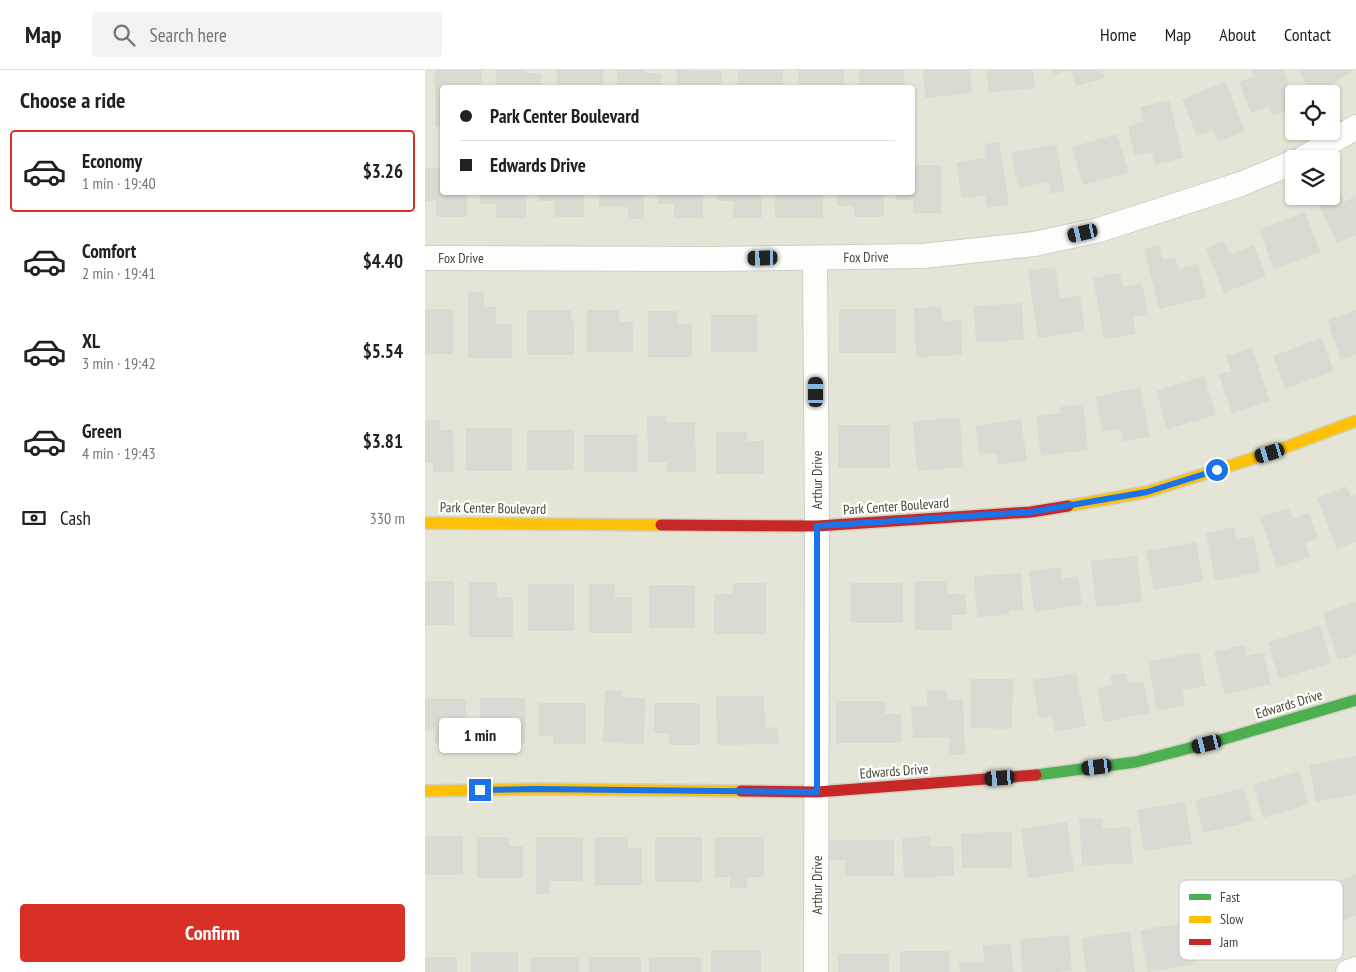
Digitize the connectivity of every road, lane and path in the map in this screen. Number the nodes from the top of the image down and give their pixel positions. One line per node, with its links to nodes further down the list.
1 (1356, 128): 2 (street)
2 (1318, 150)
3 (1285, 166): 5 (street, Fox Drive)
4 (425, 258): 5 (street, Fox Drive)
5 (815, 258): 8 (street, Arthur Drive)
6 (1356, 421): 8 (street, Park Center Boulevard)
7 (425, 523): 8 (street, Park Center Boulevard)
8 (817, 526): 11 (street, Arthur Drive)
9 (1356, 700): 11 (street, Edwards Drive)
10 (425, 791): 11 (street, Edwards Drive)
11 (817, 792): 13 (street, Arthur Drive)
12 (1356, 969): 14 (street)
13 (816, 972)
14 (1347, 972)

